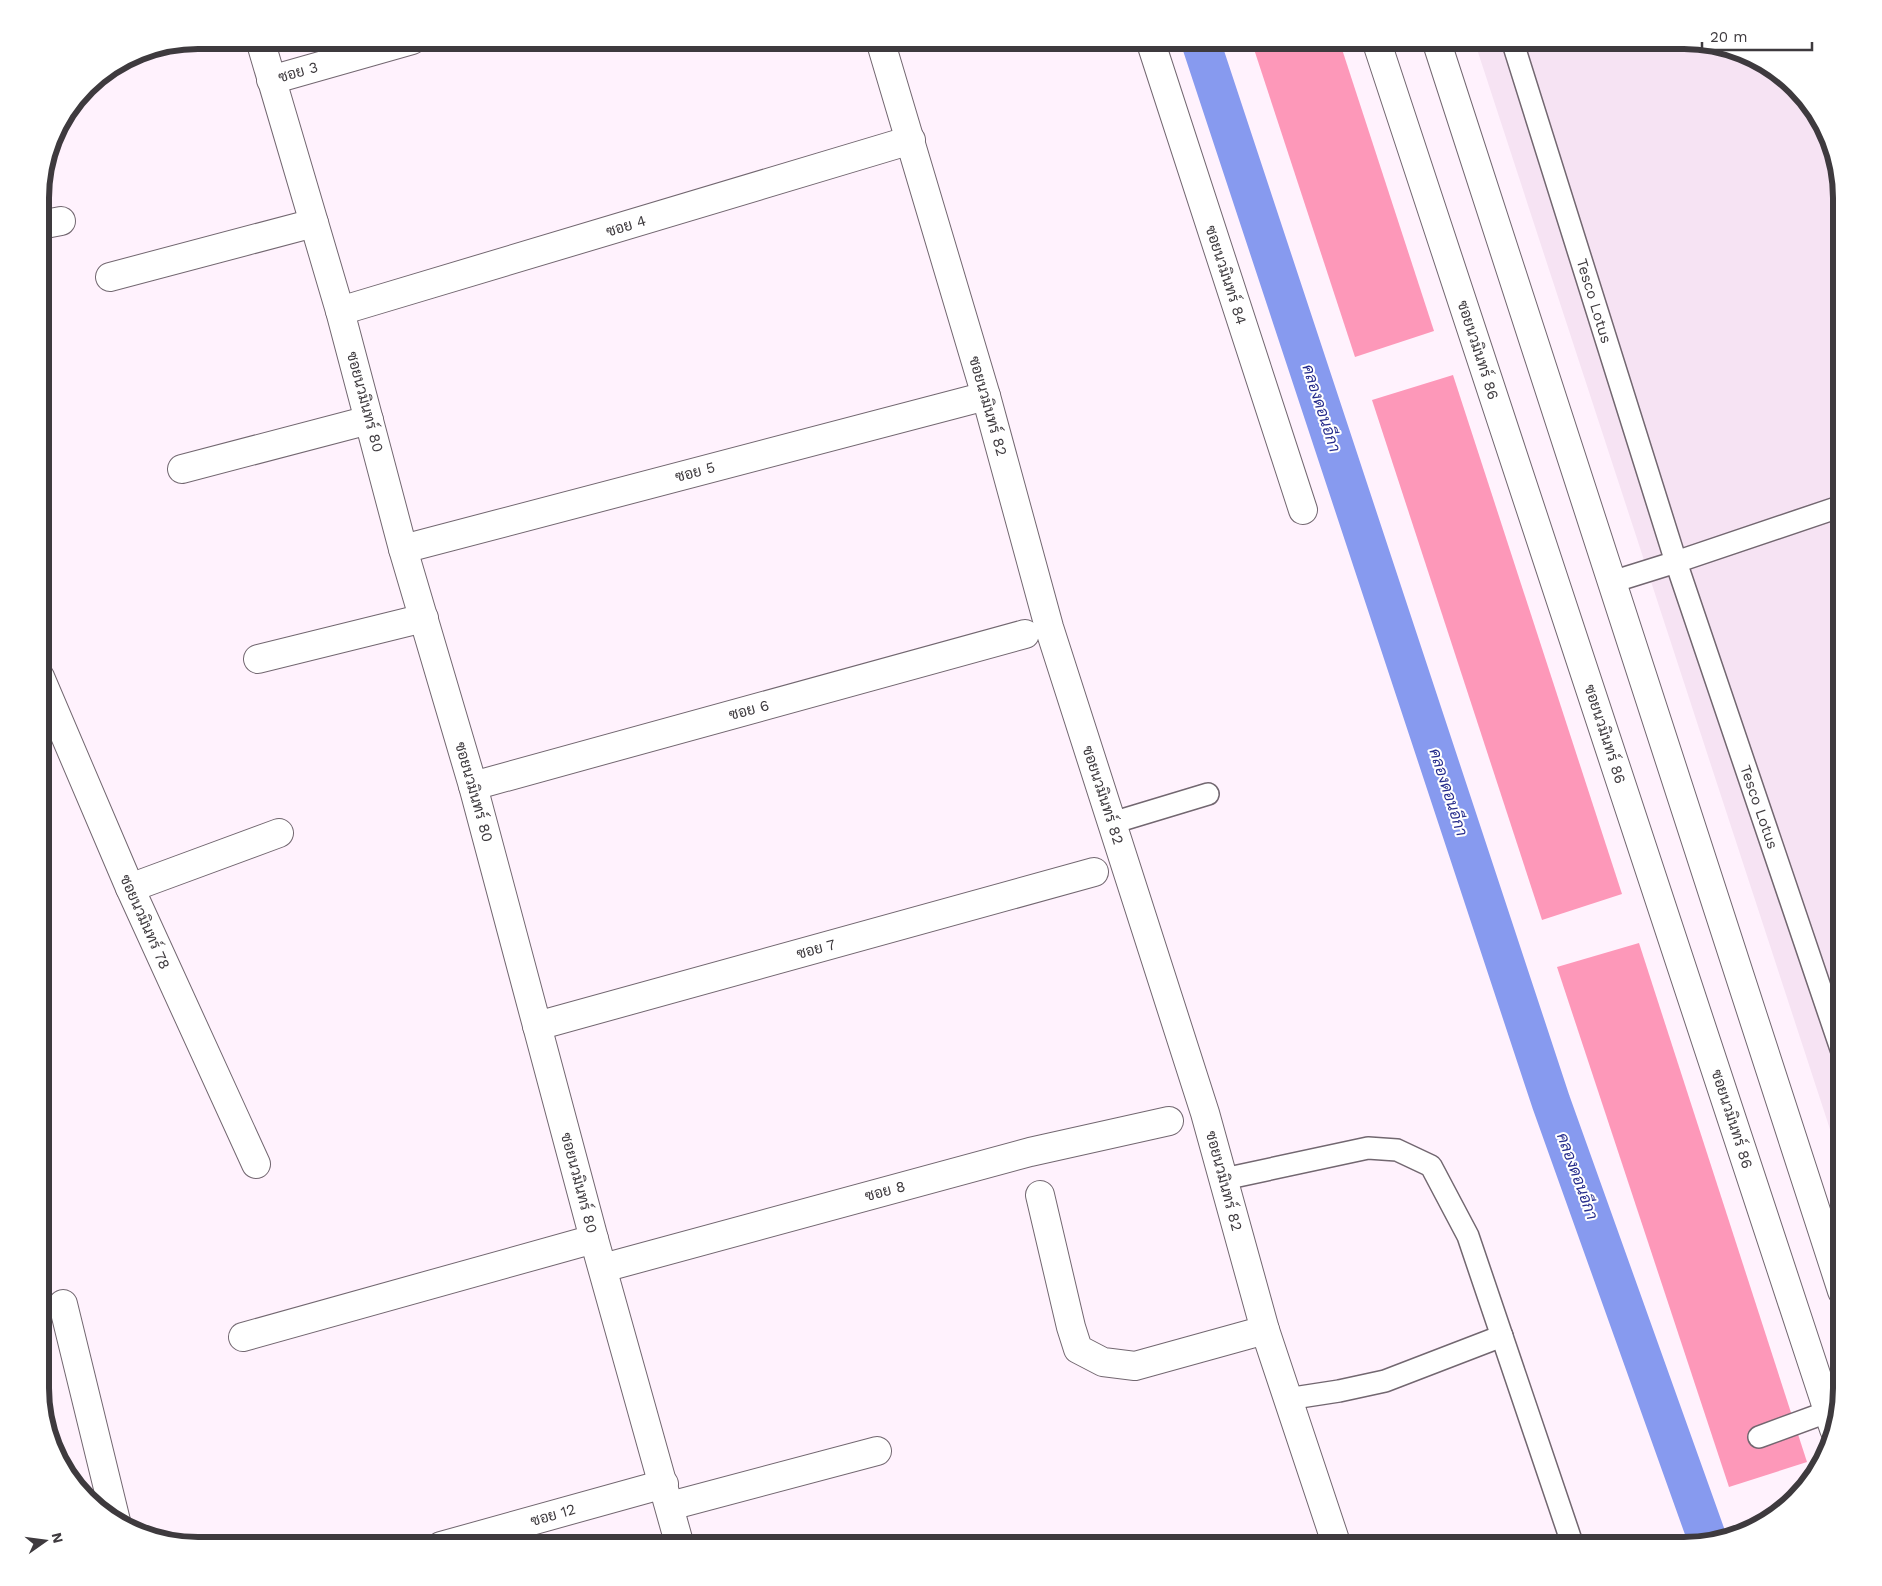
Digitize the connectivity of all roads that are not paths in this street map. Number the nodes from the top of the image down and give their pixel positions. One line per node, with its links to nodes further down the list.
1 (263, 49): 8 (street, ซอยนวมินทร์ 80)
2 (380, 49): 8 (street, ซอย 3)
3 (883, 49): 9 (street, ซอยนวมินทร์ 82)
4 (1153, 49): 17 (street, ซอยนวมินทร์ 84)
5 (1379, 49): 45 (street, ซอยนวมินทร์ 86)
6 (1439, 49): 20 (street)
7 (1515, 49): 19 (lane, Tesco Lotus)
8 (272, 80): 10 (street, ซอยนวมินทร์ 80)
9 (911, 140): 12 (street, ซอย 4); 13 (street, ซอยนวมินทร์ 82)
10 (314, 223): 11 (street); 12 (street, ซอยนวมินทร์ 80)
11 (110, 277)
12 (340, 311): 14 (street, ซอยนวมินทร์ 80)
13 (986, 396): 18 (street, ซอย 5); 27 (street, ซอยนวมินทร์ 82)
14 (370, 420): 15 (street); 18 (street, ซอยนวมินทร์ 80)
15 (182, 469)
16 (1833, 509): 19 (lane)
17 (1303, 510)
18 (403, 549): 21 (street, ซอยนวมินทร์ 80)
19 (1676, 562): 20 (lane); 31 (lane, Tesco Lotus)
20 (1612, 582): 38 (street)
21 (424, 618): 23 (street); 25 (street, ซอยนวมินทร์ 80)
22 (1025, 634): 25 (street, ซอย 6)
23 (258, 659)
24 (49, 706): 30 (street, ซอยนวมินทร์ 78)
25 (473, 786): 32 (street, ซอยนวมินทร์ 80)
26 (1208, 794): 27 (lane)
27 (1112, 824): 35 (street, ซอยนวมินทร์ 82)
28 (279, 833): 30 (street)
29 (1094, 872): 32 (street, ซอย 7)
30 (130, 888): 34 (street, ซอยนวมินทร์ 78)
31 (1833, 1025)
32 (537, 1026): 37 (street, ซอยนวมินทร์ 80)
33 (1169, 1121): 39 (street, ซอย 8)
34 (256, 1164)
35 (1224, 1179): 41 (street, ซอยนวมินทร์ 82); 42 (lane)
36 (1040, 1195): 41 (street)
37 (594, 1239): 39 (street, ซอยนวมินทร์ 80); 43 (street)
38 (1833, 1263)
39 (603, 1268): 49 (street, ซอยนวมินทร์ 80)
40 (63, 1304): 50 (street)
41 (1264, 1330): 44 (street, ซอยนวมินทร์ 82)
42 (1502, 1336): 44 (lane); 54 (lane)
43 (243, 1337)
44 (1287, 1398): 53 (street, ซอยนวมินทร์ 82)
45 (1831, 1411)
46 (1830, 1417): 47 (lane)
47 (1759, 1437)
48 (877, 1451): 49 (street, ซอย 12)
49 (667, 1495): 51 (street, ซอย 12); 52 (street, ซอยนวมินทร์ 80)
50 (113, 1510)
51 (481, 1537)
52 (678, 1537)
53 (1334, 1537)
54 (1570, 1537)

